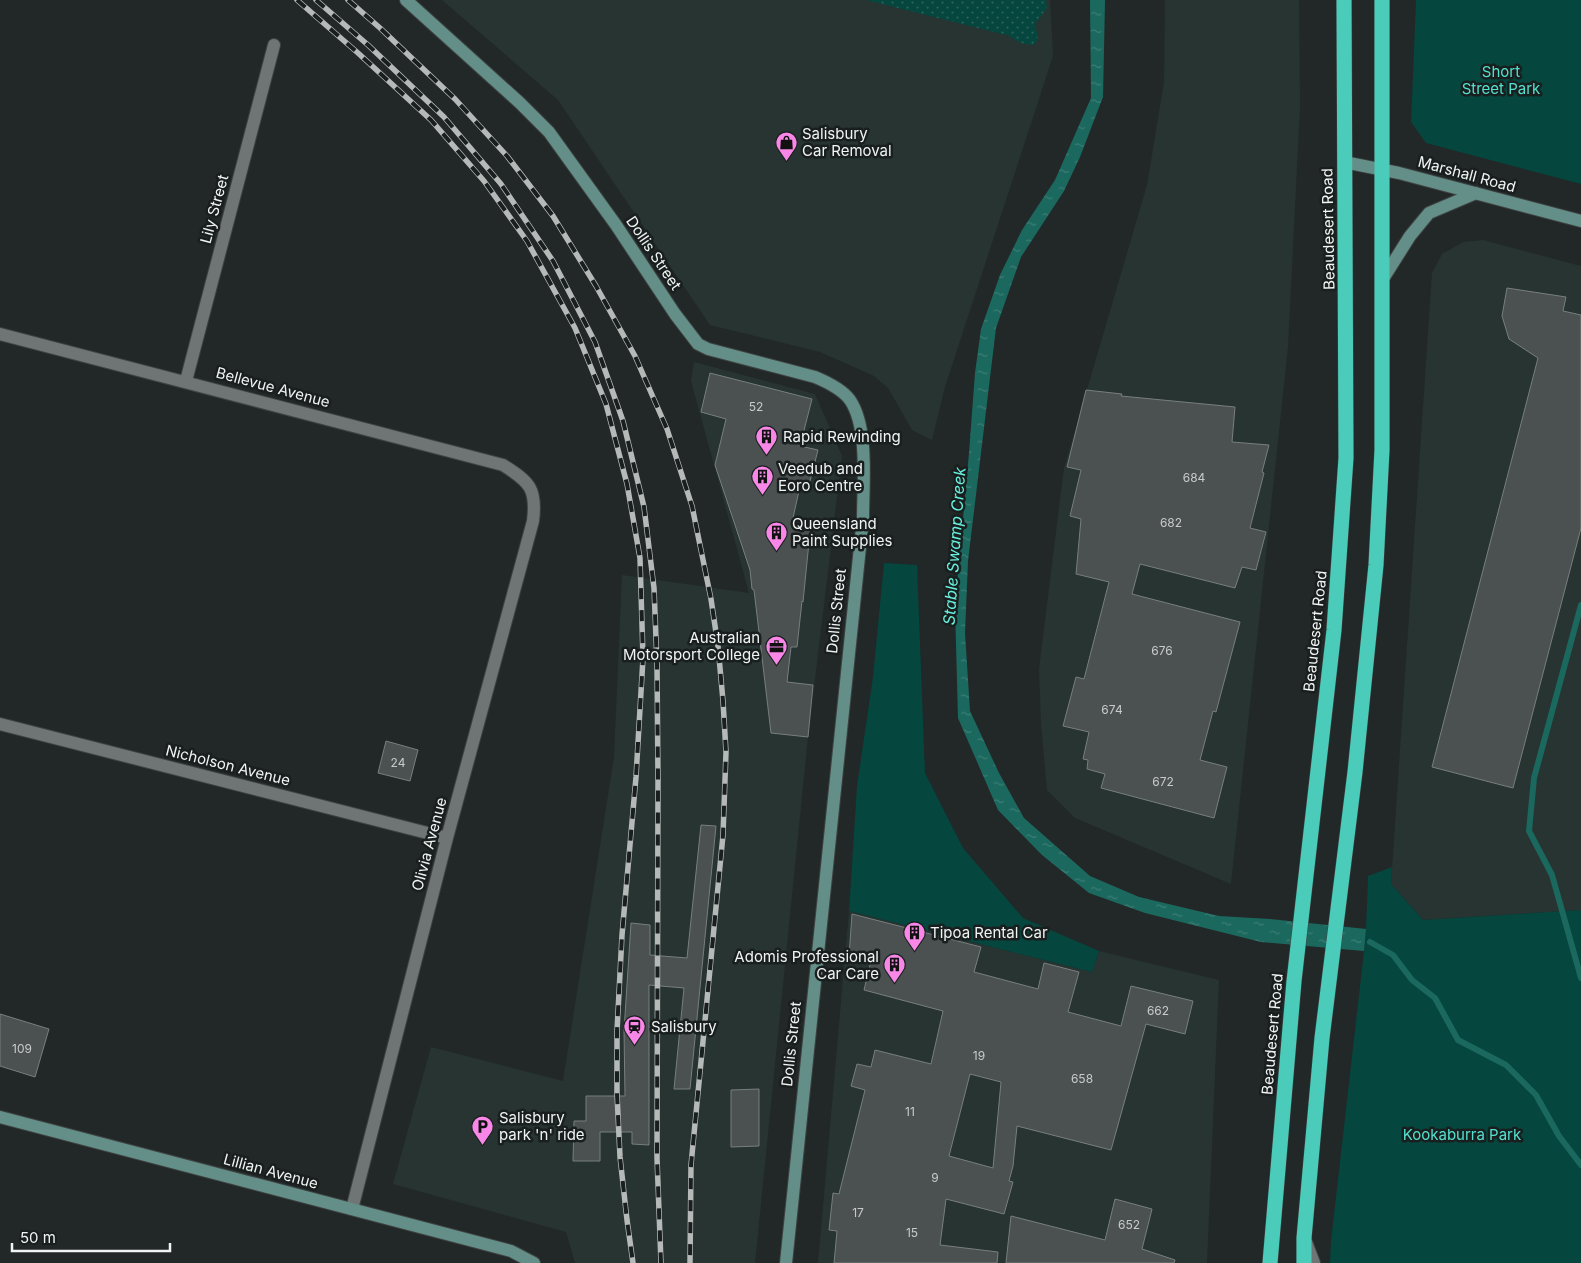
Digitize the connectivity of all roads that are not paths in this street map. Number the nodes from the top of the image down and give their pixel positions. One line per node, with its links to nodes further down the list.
1 (406, 0): 19 (street, Dollis Street)
2 (1344, 0): 5 (highway, Beaudesert Road)
3 (1382, 0): 6 (highway)
4 (274, 45): 11 (street, Lily Street)
5 (1344, 162): 6 (street, Marshall Road); 20 (highway, Beaudesert Road)
6 (1382, 169): 7 (street, Marshall Road); 9 (highway)
7 (1476, 193): 8 (street, Marshall Road); 9 (street)
8 (1581, 221)
9 (1381, 282): 17 (highway)
10 (0, 334): 11 (street, Bellevue Avenue)
11 (186, 381): 12 (street, Bellevue Avenue)
12 (530, 488): 14 (street, Olivia Avenue)
13 (0, 724): 14 (street, Nicholson Avenue)
14 (447, 838): 16 (street, Olivia Avenue)
15 (0, 1117): 16 (street, Lillian Avenue)
16 (352, 1209): 18 (street, Lillian Avenue)
17 (1304, 1238): 21 (highway); 22 (street)
18 (533, 1262)
19 (786, 1263)
20 (1270, 1263)
21 (1304, 1263)
22 (1314, 1263)

